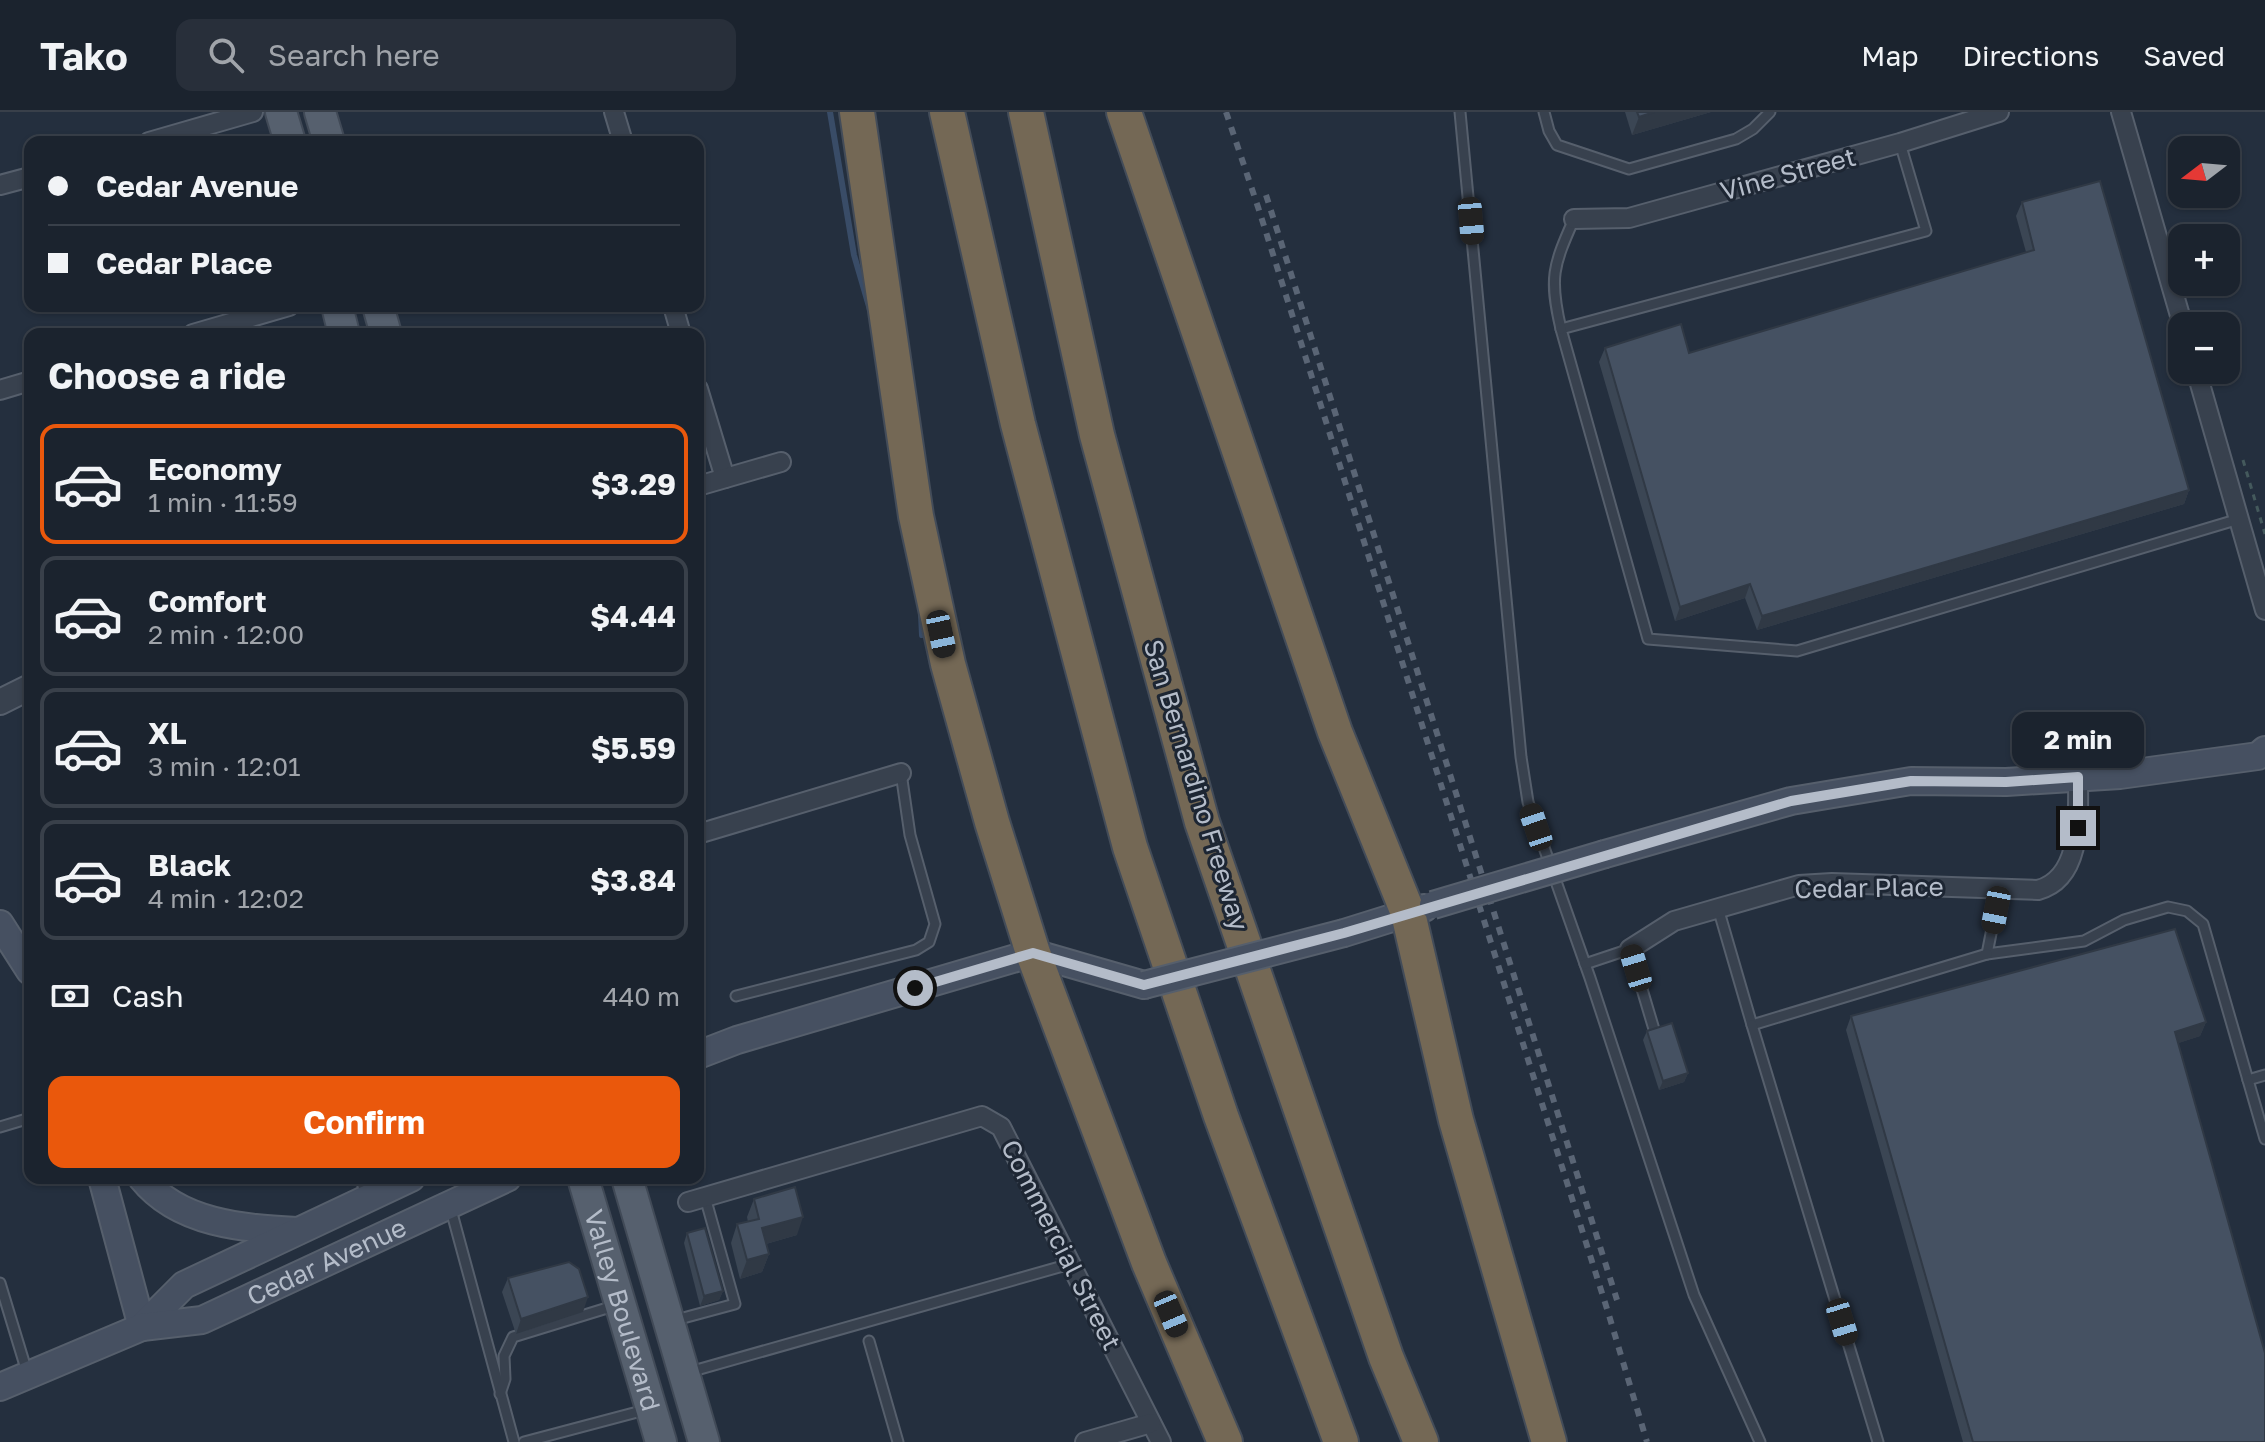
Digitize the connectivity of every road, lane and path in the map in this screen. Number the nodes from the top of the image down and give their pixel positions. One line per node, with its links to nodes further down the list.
1 (253, 112): 14 (street)
2 (281, 112): 15 (main road)
3 (320, 112): 16 (main road)
4 (614, 112): 17 (street)
5 (857, 112): 48 (highway)
6 (947, 112): 90 (highway)
7 (1026, 112): 91 (highway, San Bernardino Freeway)
8 (1124, 112): 45 (highway)
9 (1460, 112): 51 (lane)
10 (1544, 112): 11 (lane)
11 (1770, 112)
12 (1999, 112): 18 (street, Vine Street)
13 (2121, 112): 23 (street)
14 (170, 136)
15 (288, 136)
16 (327, 136)
17 (621, 136)
18 (1900, 143): 21 (street, Vine Street); 25 (lane)
19 (24, 179): 20 (street)
20 (0, 185)
21 (1574, 219): 25 (lane)
22 (268, 312): 24 (street)
23 (2179, 312)
24 (214, 328)
25 (1561, 329): 34 (lane)
26 (24, 383): 28 (street)
27 (2200, 384): 34 (street)
28 (0, 390)
29 (704, 409): 32 (street)
30 (2243, 460): 35 (path)
31 (781, 462): 32 (street)
32 (725, 478): 33 (street)
33 (704, 484)
34 (2239, 519): 36 (street)
35 (2265, 534)
36 (2265, 610)
37 (24, 690): 38 (street)
38 (0, 702)
39 (2265, 750): 41 (main road)
40 (901, 773): 42 (street); 52 (lane)
41 (2078, 777): 43 (street, Cedar Place); 45 (main road, bridge)
42 (704, 832)
43 (2000, 888): 44 (street, Cedar Place); 49 (lane)
44 (1718, 908): 47 (street, Cedar Place); 53 (lane)
45 (1421, 909): 48 (main road, bridge); 92 (highway)
46 (0, 924): 50 (main road)
47 (1630, 949): 51 (lane); 54 (lane)
48 (1033, 953): 55 (main road); 89 (highway)
49 (1987, 954): 53 (lane); 57 (lane)
50 (24, 962)
51 (1585, 964): 93 (lane)
52 (736, 996)
53 (1752, 1025): 94 (lane)
54 (1656, 1036)
55 (704, 1053)
56 (2265, 1075): 57 (lane)
57 (2248, 1080): 60 (lane)
58 (24, 1120): 59 (lane)
59 (0, 1127)
60 (2265, 1139)
61 (104, 1184): 74 (main road)
62 (147, 1184): 69 (main road)
63 (493, 1184): 68 (main road, Cedar Avenue)
64 (585, 1184): 72 (main road, Valley Boulevard)
65 (629, 1184): 73 (main road, Valley Boulevard)
66 (363, 1188): 69 (main road, Cedar Avenue)
67 (697, 1199): 70 (street, Commercial Street); 73 (lane)
68 (449, 1203): 74 (main road, Cedar Avenue); 79 (lane)
69 (300, 1231): 74 (main road, Cedar Avenue)
70 (1070, 1264): 76 (lane); 81 (street, Commercial Street)
71 (0, 1283): 77 (lane)
72 (620, 1304): 79 (lane); 80 (main road, Valley Boulevard)
73 (668, 1322): 76 (main road, Valley Boulevard)
74 (142, 1327): 77 (main road, Cedar Avenue)
75 (869, 1341): 86 (lane)
76 (683, 1374): 85 (main road, Valley Boulevard)
77 (28, 1375): 78 (main road, Cedar Avenue)
78 (0, 1387)
79 (500, 1394): 82 (lane)
80 (651, 1408): 83 (lane); 84 (main road, Valley Boulevard)
81 (1151, 1423): 87 (street); 88 (street, Commercial Street)
82 (514, 1442)
83 (524, 1442)
84 (661, 1442)
85 (704, 1442)
86 (898, 1442)
87 (1085, 1442)
88 (1161, 1442)
89 (1225, 1442)
90 (1341, 1442)
91 (1421, 1442)
92 (1549, 1442)
93 (1760, 1442)
94 (1878, 1442)

